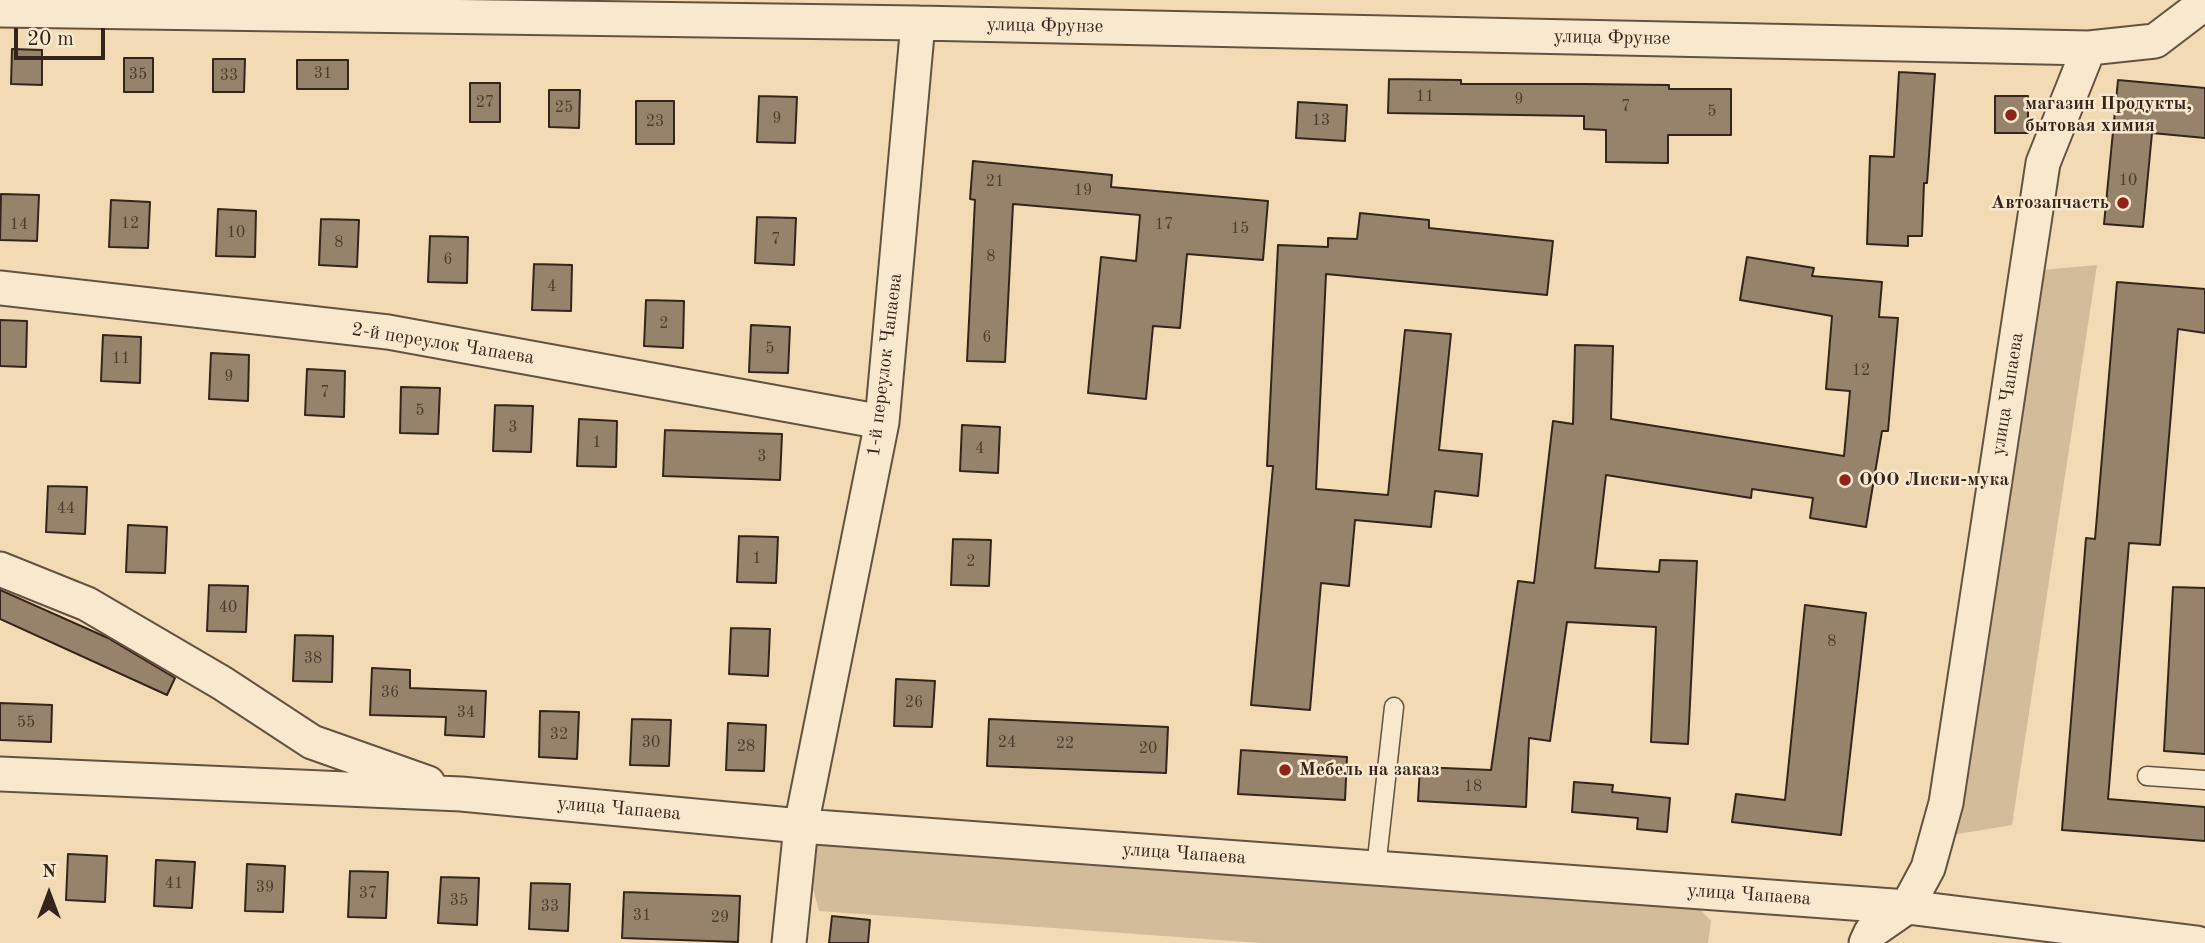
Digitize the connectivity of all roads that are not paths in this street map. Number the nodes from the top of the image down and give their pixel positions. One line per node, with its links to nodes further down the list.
1 (2205, 3): 4 (street, улица Фрунзе)
2 (0, 10): 3 (street, улица Фрунзе)
3 (918, 23): 4 (street, улица Фрунзе); 6 (street, 1-й переулок Чапаева)
4 (2090, 48): 15 (street, улица Чапаева)
5 (0, 288): 6 (street, 2-й переулок Чапаева)
6 (882, 422): 13 (street, 1-й переулок Чапаева)
7 (0, 569): 12 (street, улица Чапаева)
8 (1394, 707): 14 (lane)
9 (0, 774): 12 (street, улица Чапаева)
10 (2147, 776): 11 (lane)
11 (2205, 780)
12 (461, 794): 13 (street, улица Чапаева)
13 (801, 826): 14 (street, улица Чапаева); 16 (street, 1-й переулок Чапаева)
14 (1376, 868): 15 (street, улица Чапаева)
15 (1907, 907): 17 (street, улица Чапаева); 18 (street, улица Чапаева)
16 (789, 943)
17 (1866, 943)
18 (2197, 943)

